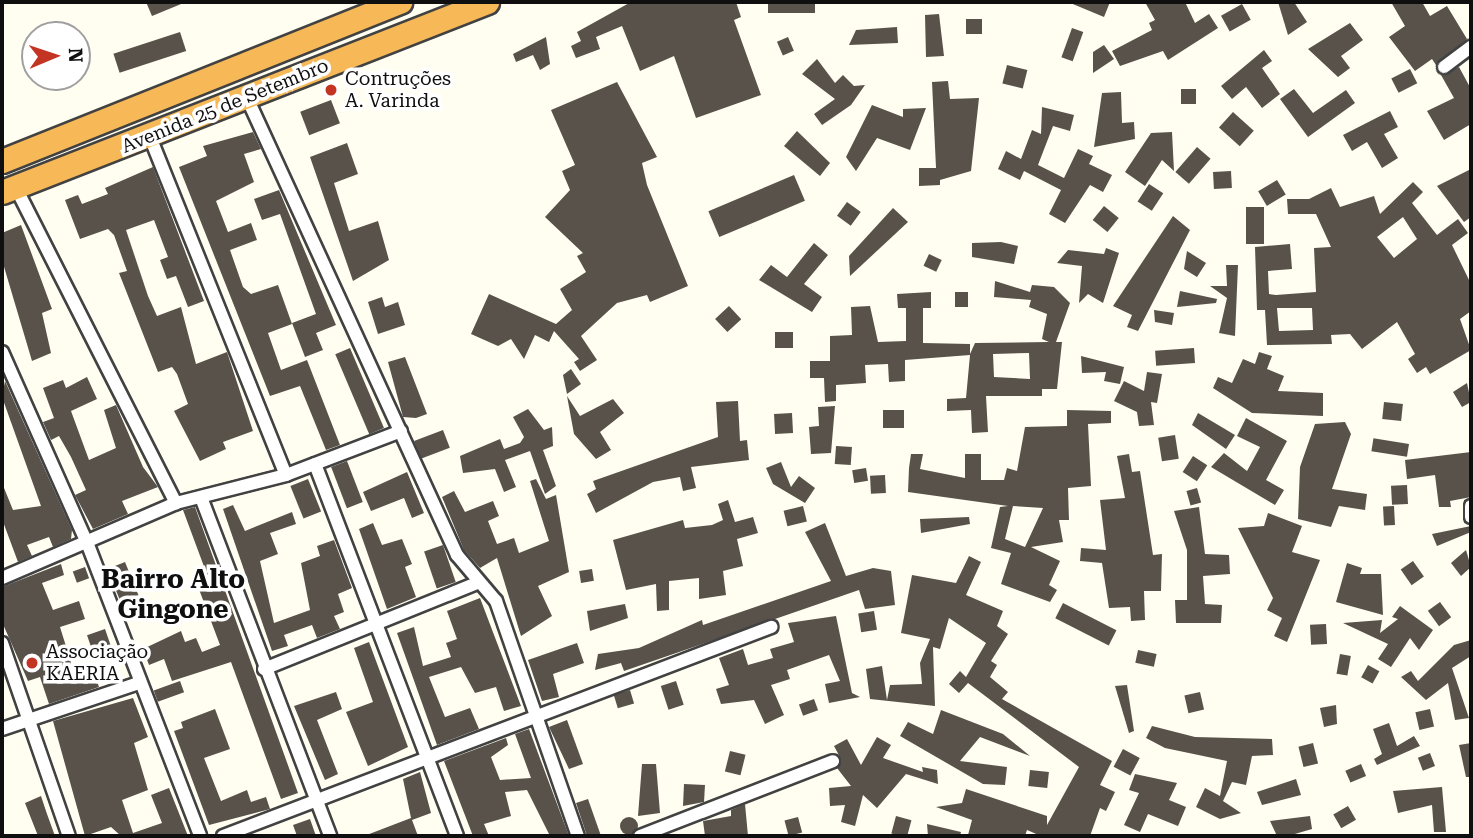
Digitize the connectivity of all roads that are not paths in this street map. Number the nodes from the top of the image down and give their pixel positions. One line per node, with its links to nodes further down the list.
1 (401, 2): 7 (highway, Avenida 25 de Setembro)
2 (487, 2): 5 (highway, Avenida 25 de Setembro)
3 (1471, 47): 4 (street)
4 (1444, 67)
5 (248, 100): 6 (highway, Avenida 25 de Setembro); 10 (street)
6 (150, 137): 8 (highway, Avenida 25 de Setembro); 12 (street)
7 (2, 161)
8 (8, 189): 14 (street)
9 (2, 352): 17 (street)
10 (401, 431): 11 (street); 19 (street)
11 (315, 464): 12 (street); 20 (street)
12 (286, 475): 13 (street)
13 (202, 500): 14 (street); 23 (street)
14 (176, 503): 17 (street)
15 (1471, 506): 16 (street)
16 (1471, 517)
17 (88, 545): 18 (street); 24 (street)
18 (2, 578)
19 (477, 583): 20 (street); 25 (street)
20 (376, 624): 23 (street); 28 (street)
21 (771, 628): 25 (street)
22 (2, 643): 26 (street)
23 (264, 668): 30 (street)
24 (139, 683): 26 (street); 32 (street)
25 (538, 716): 28 (street); 36 (street)
26 (30, 718): 27 (street); 31 (street)
27 (2, 729)
28 (425, 758): 30 (street); 35 (street)
29 (833, 761): 37 (street)
30 (317, 799): 33 (street); 34 (street)
31 (69, 836)
32 (200, 836)
33 (223, 836)
34 (330, 836)
35 (457, 836)
36 (578, 836)
37 (640, 836)

